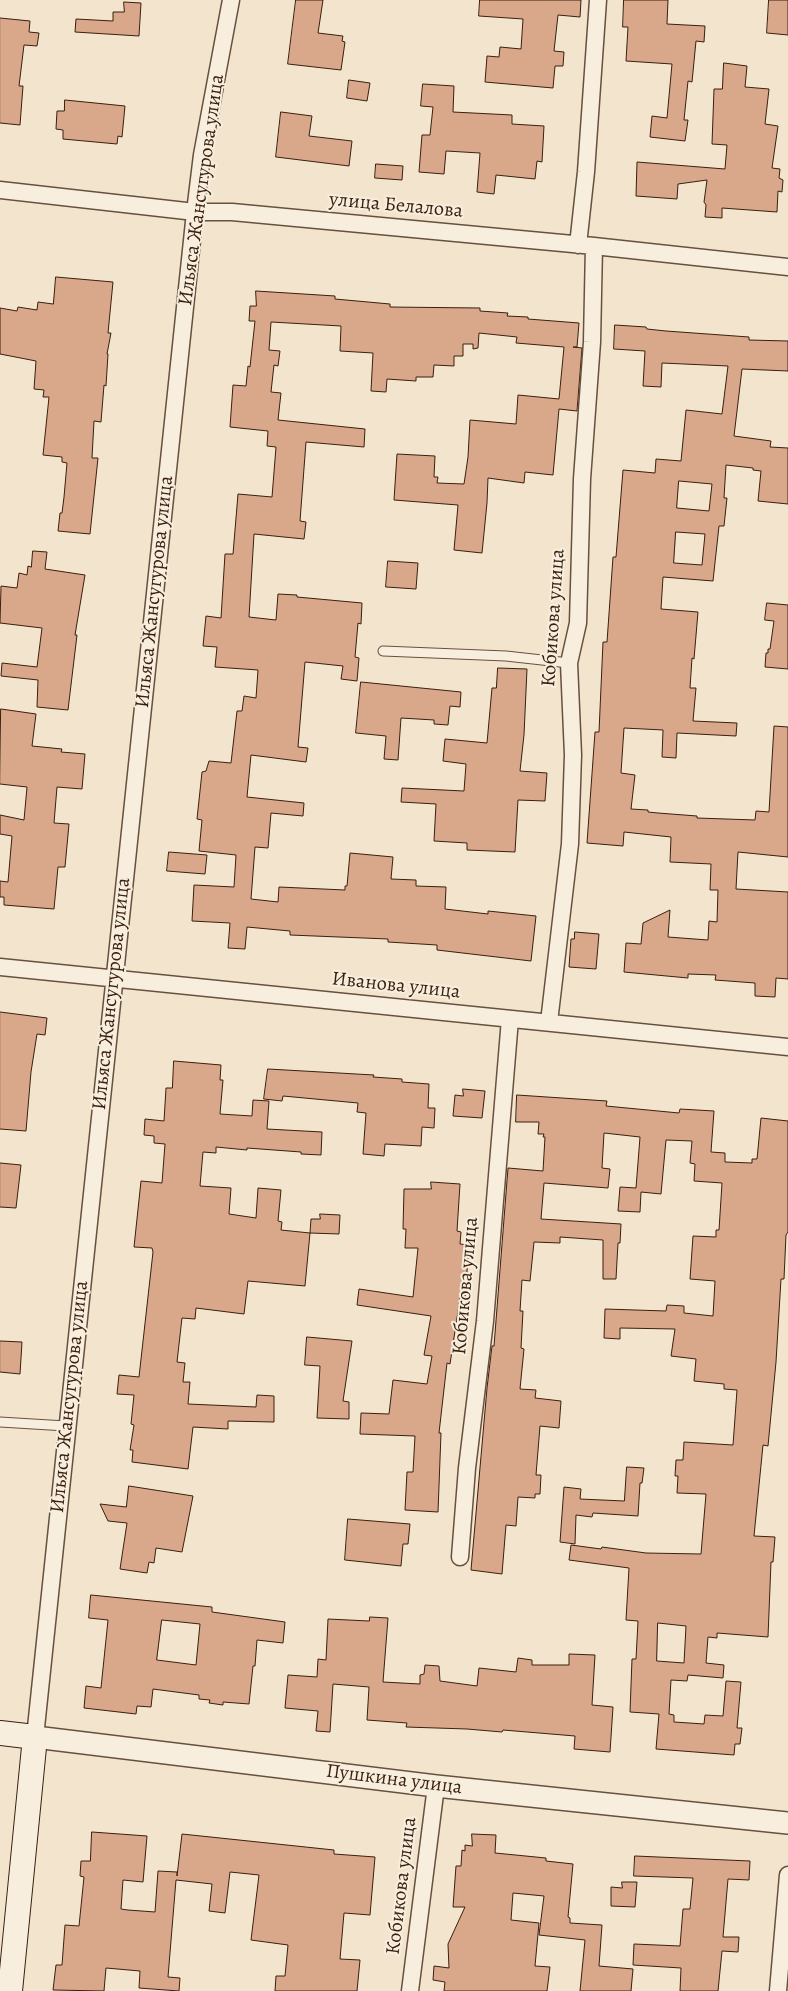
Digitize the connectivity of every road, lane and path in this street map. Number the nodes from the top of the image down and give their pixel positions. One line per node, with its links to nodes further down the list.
1 (231, 0): 4 (street, Ильяса Жансугурова улица)
2 (598, 0): 5 (street, Кобикова улица)
3 (0, 190): 4 (street, улица Белалова)
4 (195, 212): 5 (street, улица Белалова); 10 (street, Ильяса Жансугурова улица)
5 (586, 245): 6 (street, улица Белалова); 8 (street, Кобикова улица)
6 (788, 267)
7 (383, 652): 8 (lane)
8 (569, 663): 12 (street, Кобикова улица)
9 (0, 967): 10 (street, Иванова улица)
10 (114, 979): 11 (street, Иванова улица); 15 (street, Ильяса Жансугурова улица)
11 (510, 1019): 12 (street, Иванова улица); 16 (street, Кобикова улица)
12 (549, 1022): 13 (street, Иванова улица)
13 (788, 1047)
14 (0, 1422): 15 (lane)
15 (66, 1426): 18 (street, Ильяса Жансугурова улица)
16 (460, 1557)
17 (0, 1733): 18 (main road, Пушкина улица)
18 (35, 1737): 19 (street, Пушкина улица); 22 (main road, Ильяса Жансугурова улица)
19 (436, 1786): 20 (street, Пушкина улица); 23 (street, Кобикова улица)
20 (788, 1823)
21 (788, 1875): 24 (street)
22 (10, 1991)
23 (410, 1991)
24 (778, 1991)

